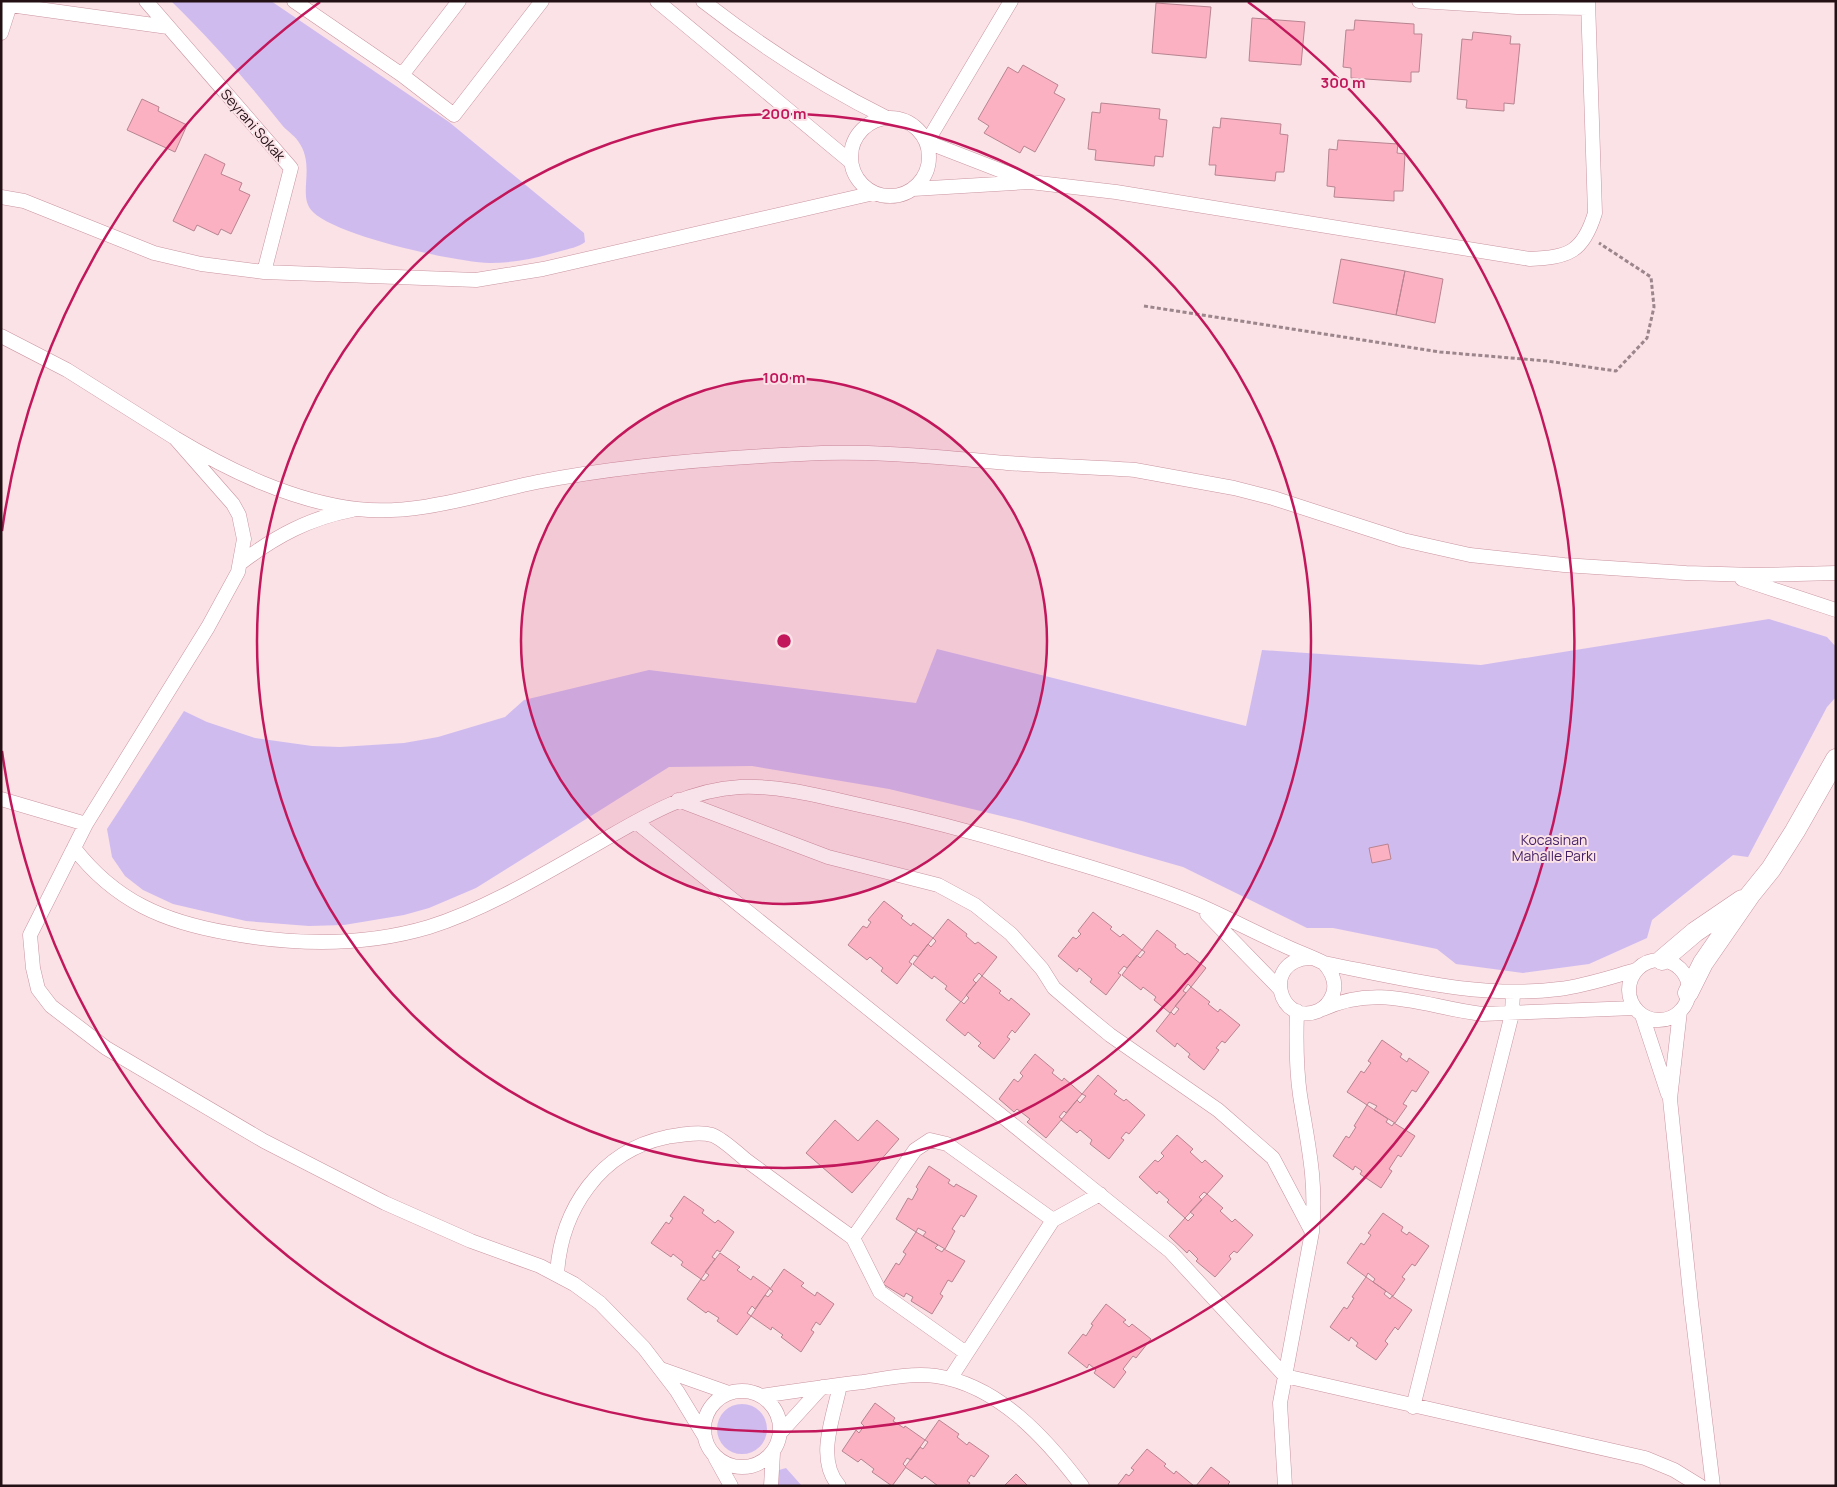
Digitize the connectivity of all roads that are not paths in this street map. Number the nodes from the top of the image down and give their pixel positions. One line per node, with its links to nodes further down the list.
1 (146, 1): 11 (street, Seyrani Sokak)
2 (459, 1): 13 (street)
3 (542, 1): 13 (street)
4 (656, 1): 16 (street)
5 (703, 1): 14 (street)
6 (1011, 1): 15 (street)
7 (1419, 1): 10 (street)
8 (296, 2): 13 (street)
9 (6, 3): 11 (street); 12 (street)
10 (1588, 5): 17 (street)
11 (168, 27): 21 (street, Seyrani Sokak)
12 (1, 33)
13 (402, 75)
14 (887, 118): 15 (street); 16 (street)
15 (927, 142): 17 (street); 18 (street)
16 (852, 162): 19 (street)
17 (1030, 182): 18 (street)
18 (913, 189): 19 (street)
19 (874, 193): 21 (street)
20 (1, 196): 21 (street)
21 (264, 272)
22 (1, 336): 23 (street)
23 (175, 438): 24 (street); 25 (street)
24 (358, 509): 25 (street); 26 (street)
25 (242, 562): 33 (street)
26 (1727, 574): 27 (street); 28 (street)
27 (1836, 574)
28 (1836, 610)
29 (1836, 759): 35 (street)
30 (1, 799): 33 (street)
31 (678, 800): 32 (street); 36 (street); 51 (street)
32 (636, 822): 34 (street); 49 (street)
33 (86, 824): 34 (street)
34 (74, 848): 53 (street)
35 (1750, 894): 38 (street); 43 (street)
36 (1198, 904): 37 (street); 41 (street)
37 (1309, 958): 39 (street); 41 (street)
38 (1662, 960): 40 (street); 43 (street)
39 (1324, 963): 42 (street); 44 (street)
40 (1636, 970): 42 (street); 46 (street)
41 (1279, 988): 45 (street)
42 (1514, 992): 47 (street)
43 (1684, 1002): 46 (street); 48 (street)
44 (1320, 1010): 45 (street); 47 (street)
45 (1297, 1011): 51 (street)
46 (1638, 1011): 47 (street); 48 (street)
47 (1512, 1014): 62 (street)
48 (1670, 1099): 73 (street)
49 (1100, 1194): 50 (street); 56 (street)
50 (1052, 1220): 52 (street); 54 (street)
51 (1312, 1232): 56 (street)
52 (853, 1238): 53 (street); 54 (street)
53 (557, 1274): 55 (street)
54 (966, 1354): 57 (street)
55 (661, 1369): 60 (street); 64 (street)
56 (1285, 1376): 62 (street); 71 (street)
57 (950, 1379): 58 (street); 70 (street)
58 (840, 1385): 59 (street); 69 (street)
59 (822, 1387): 61 (street); 63 (street)
60 (729, 1393): 61 (street); 64 (street)
61 (761, 1396): 63 (street)
62 (1413, 1407): 72 (street)
63 (781, 1432): 65 (street)
64 (705, 1437): 66 (street)
65 (773, 1452): 66 (street); 68 (street)
66 (715, 1456): 67 (street)
67 (731, 1486)
68 (771, 1486)
69 (839, 1486)
70 (1082, 1486)
71 (1285, 1486)
72 (1700, 1486)
73 (1713, 1486)

